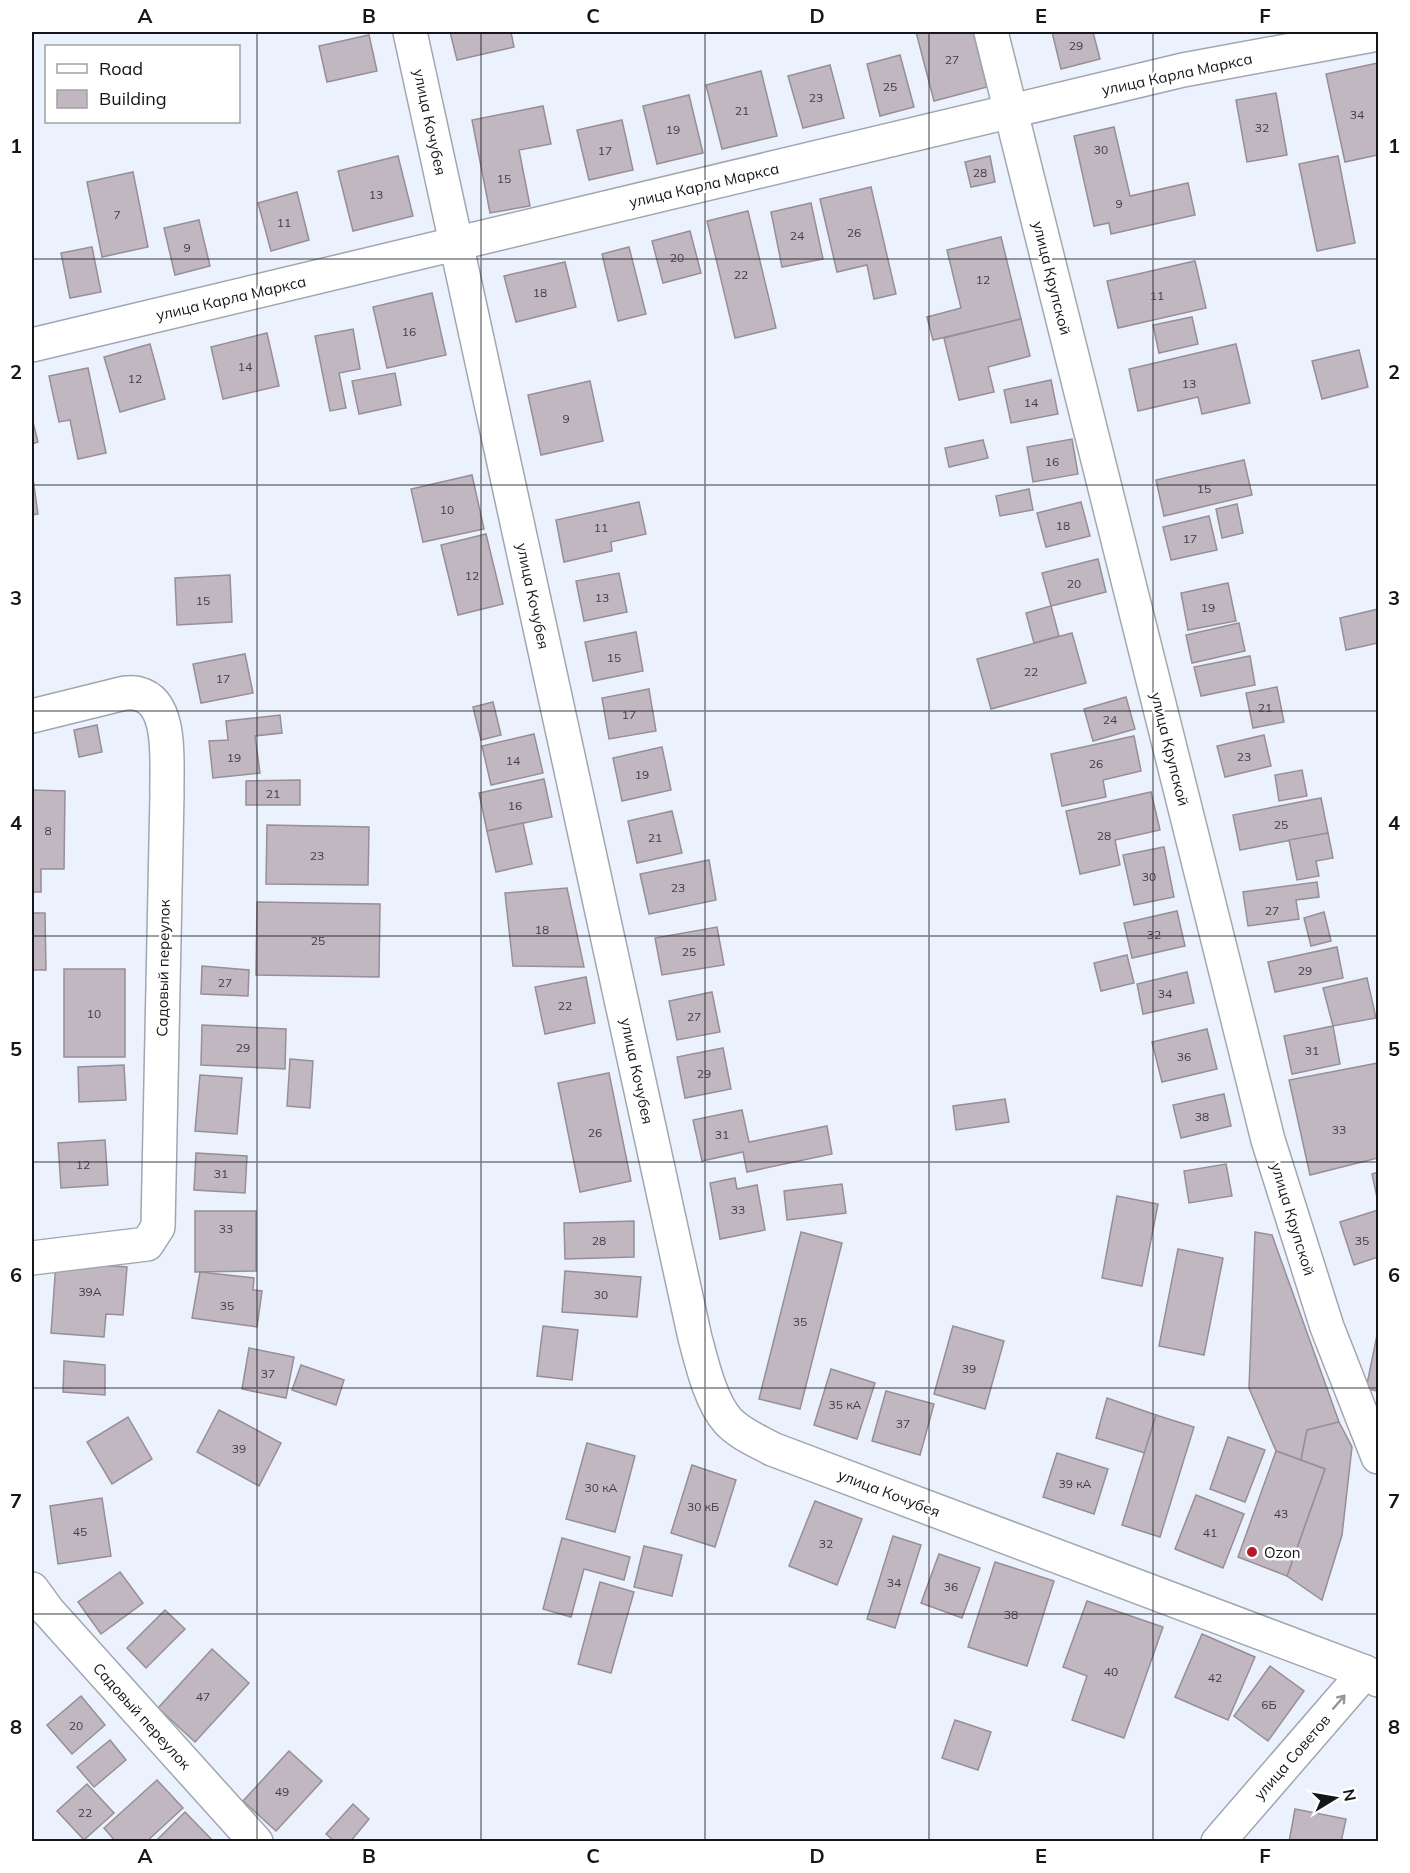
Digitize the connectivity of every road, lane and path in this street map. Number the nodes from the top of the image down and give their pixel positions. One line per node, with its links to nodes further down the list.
1 (410, 32): 5 (street, улица Кочубея)
2 (991, 32): 4 (street, улица Крупской)
3 (1378, 34): 4 (street, улица Карла Маркса)
4 (1010, 111): 5 (street, улица Карла Маркса); 9 (street, улица Крупской)
5 (457, 244): 6 (street, улица Карла Маркса); 11 (street, улица Кочубея)
6 (32, 345)
7 (32, 716): 8 (street, Садовый переулок)
8 (32, 1258)
9 (1378, 1457)
10 (32, 1589): 12 (street, Садовый переулок)
11 (1372, 1676): 13 (street, улица Советов, one-way to 11)
12 (256, 1842)
13 (1218, 1842)

